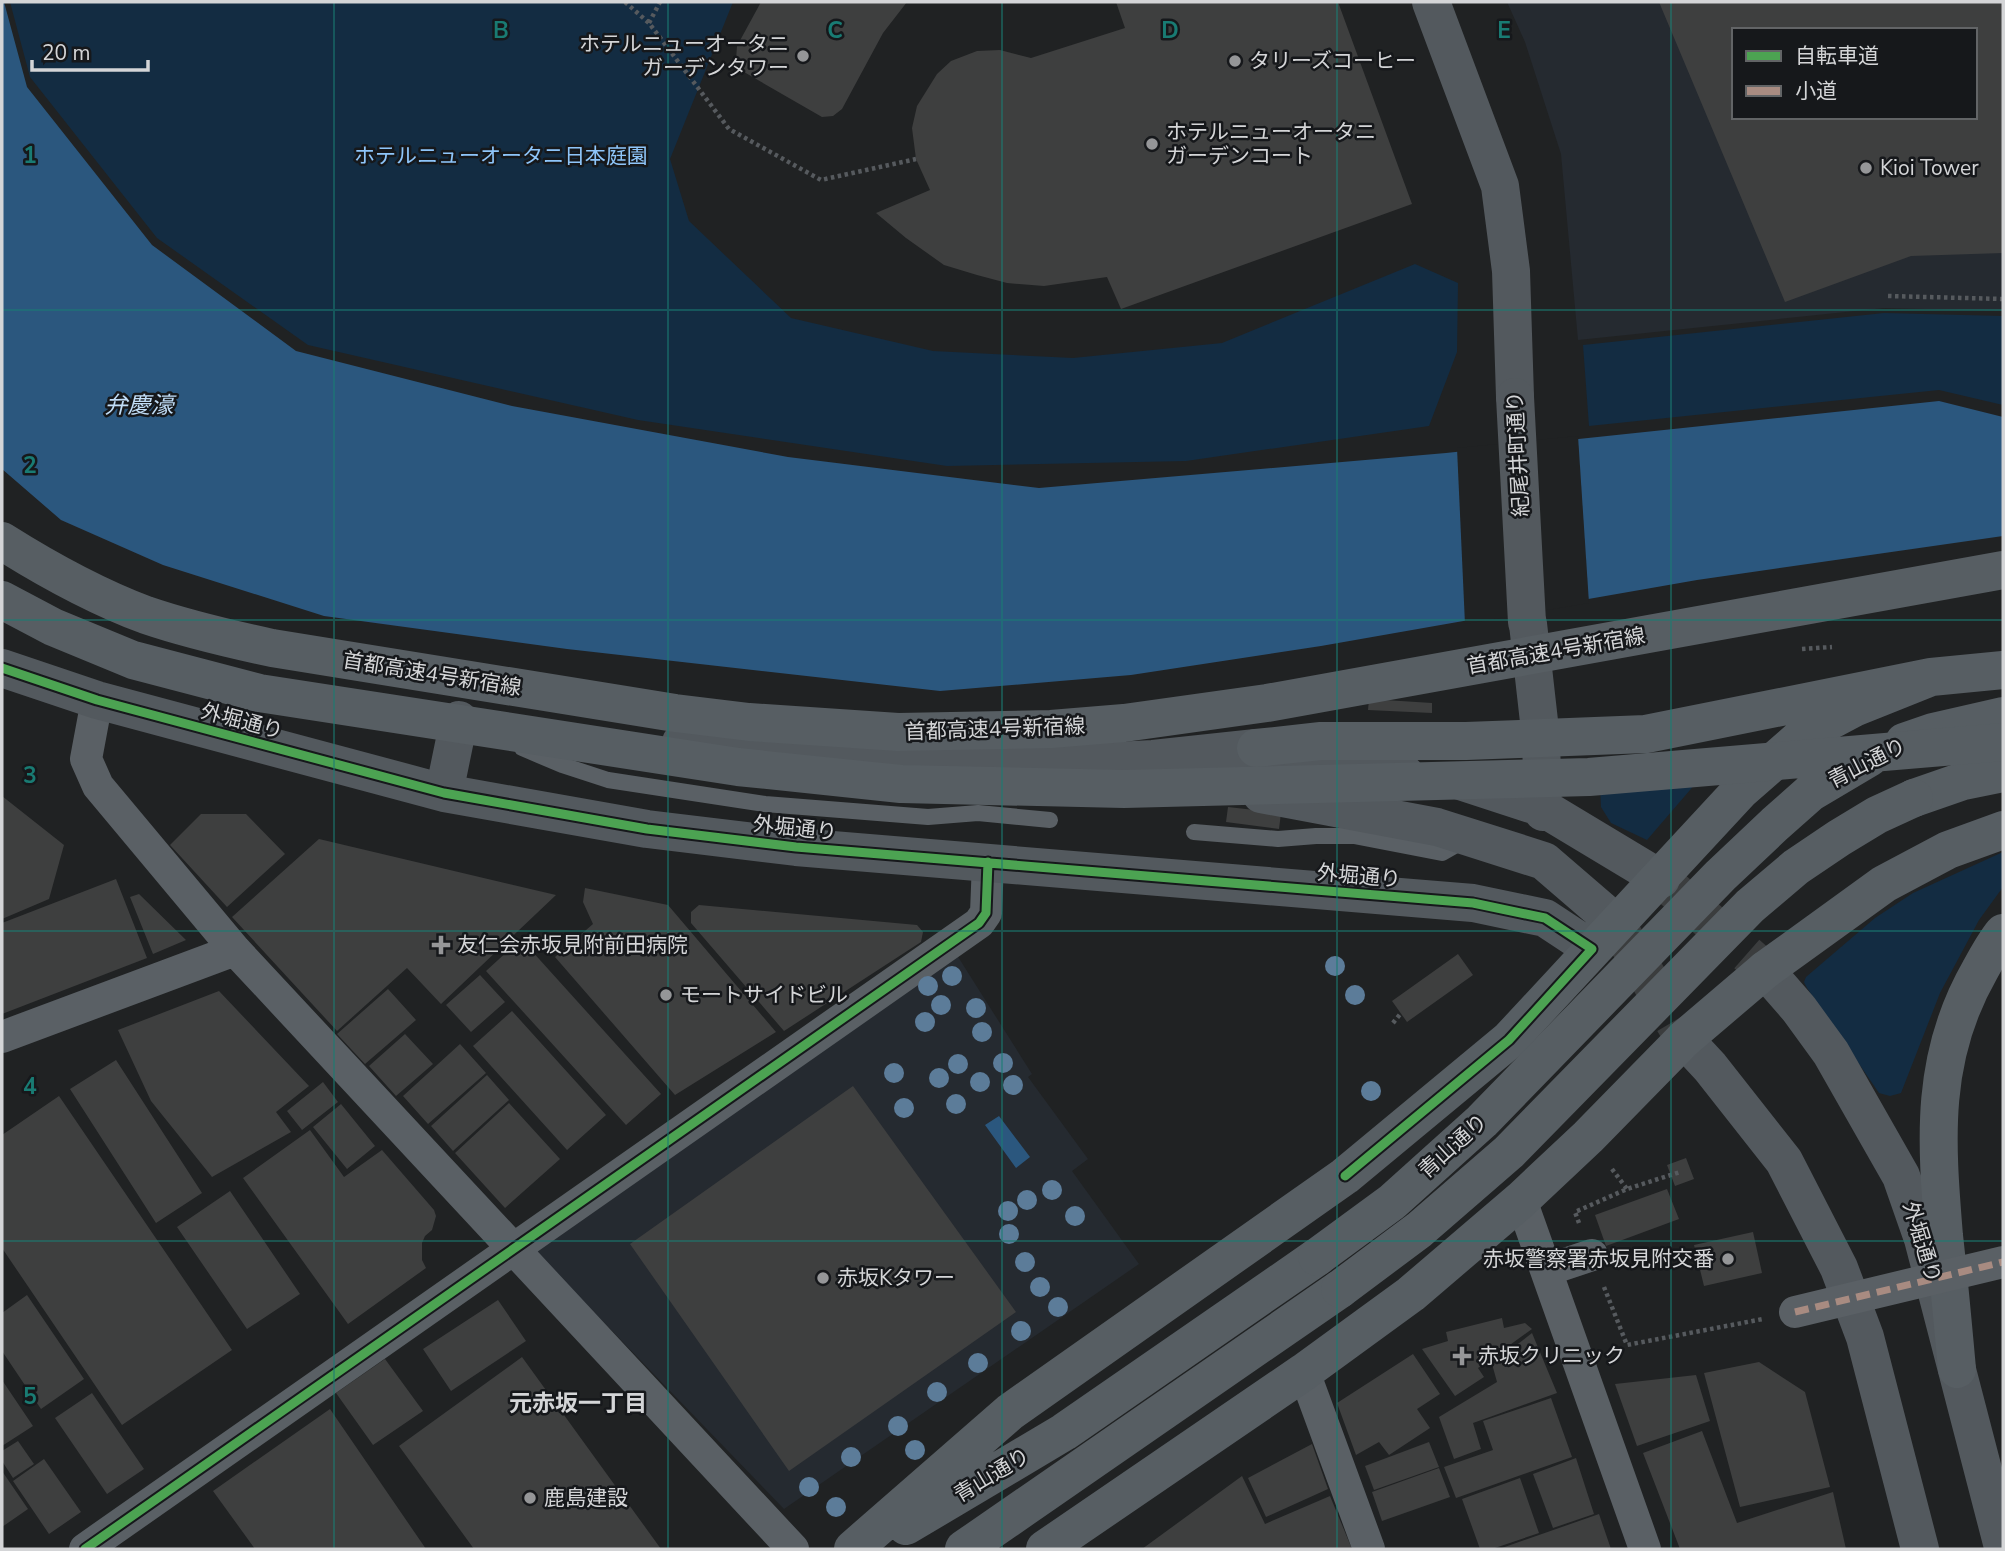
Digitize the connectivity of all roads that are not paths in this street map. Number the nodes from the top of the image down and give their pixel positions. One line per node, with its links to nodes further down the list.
1 (1432, 2): 12 (main road, 紀尾井町通り, bridge)
2 (2, 541): 3 (highway, 首都高速4号新宿線, bridge)
3 (2003, 570)
4 (2, 600): 13 (highway, bridge)
5 (2, 608): 11 (main road, 外堀通り)
6 (2, 668): 9 (main road, 外堀通り)
7 (2003, 670): 8 (highway)
8 (1931, 677): 12 (highway); 25 (highway)
9 (97, 700): 17 (main road, 外堀通り); 29 (street)
10 (2003, 716): 45 (highway, 青山通り, bridge)
11 (459, 720): 15 (main road, 外堀通り); 17 (main road); 19 (lane)
12 (1541, 740): 14 (highway); 18 (main road, 紀尾井町通り)
13 (2003, 742)
14 (1256, 748): 15 (main road, 外堀通り); 18 (main road, 外堀通り)
15 (1153, 759): 22 (main road)
16 (2003, 773): 46 (highway, 青山通り, bridge)
17 (444, 793): 24 (main road, 外堀通り)
18 (1543, 808): 23 (main road, 紀尾井町通り); 25 (main road, 外堀通り)
19 (1049, 820)
20 (2003, 830): 30 (highway)
21 (1194, 832): 22 (lane)
22 (1472, 836): 23 (main road)
23 (1544, 861): 26 (main road, 紀尾井町通り); 28 (main road)
24 (988, 862): 26 (main road, 外堀通り); 34 (street)
25 (1661, 878): 28 (highway)
26 (1545, 918): 28 (main road, 外堀通り)
27 (2003, 933): 39 (highway)
28 (1604, 936): 44 (highway)
29 (235, 950): 31 (street); 34 (street)
30 (1765, 970): 32 (highway); 39 (main road, 外堀通り)
31 (2, 1037)
32 (1684, 1039): 33 (highway); 50 (main road)
33 (1521, 1200): 40 (highway); 49 (street)
34 (512, 1249): 42 (street); 43 (street)
35 (1592, 1255): 37 (street)
36 (2003, 1262): 38 (street, bridge)
37 (1559, 1266)
38 (1795, 1312)
39 (1957, 1369): 41 (main road, 外堀通り)
40 (1304, 1372): 47 (highway); 48 (street)
41 (2003, 1548)
42 (85, 1549)
43 (793, 1549)
44 (853, 1549)
45 (868, 1549)
46 (964, 1549)
47 (1045, 1549)
48 (1369, 1549)
49 (1645, 1549)
50 (1920, 1549)

